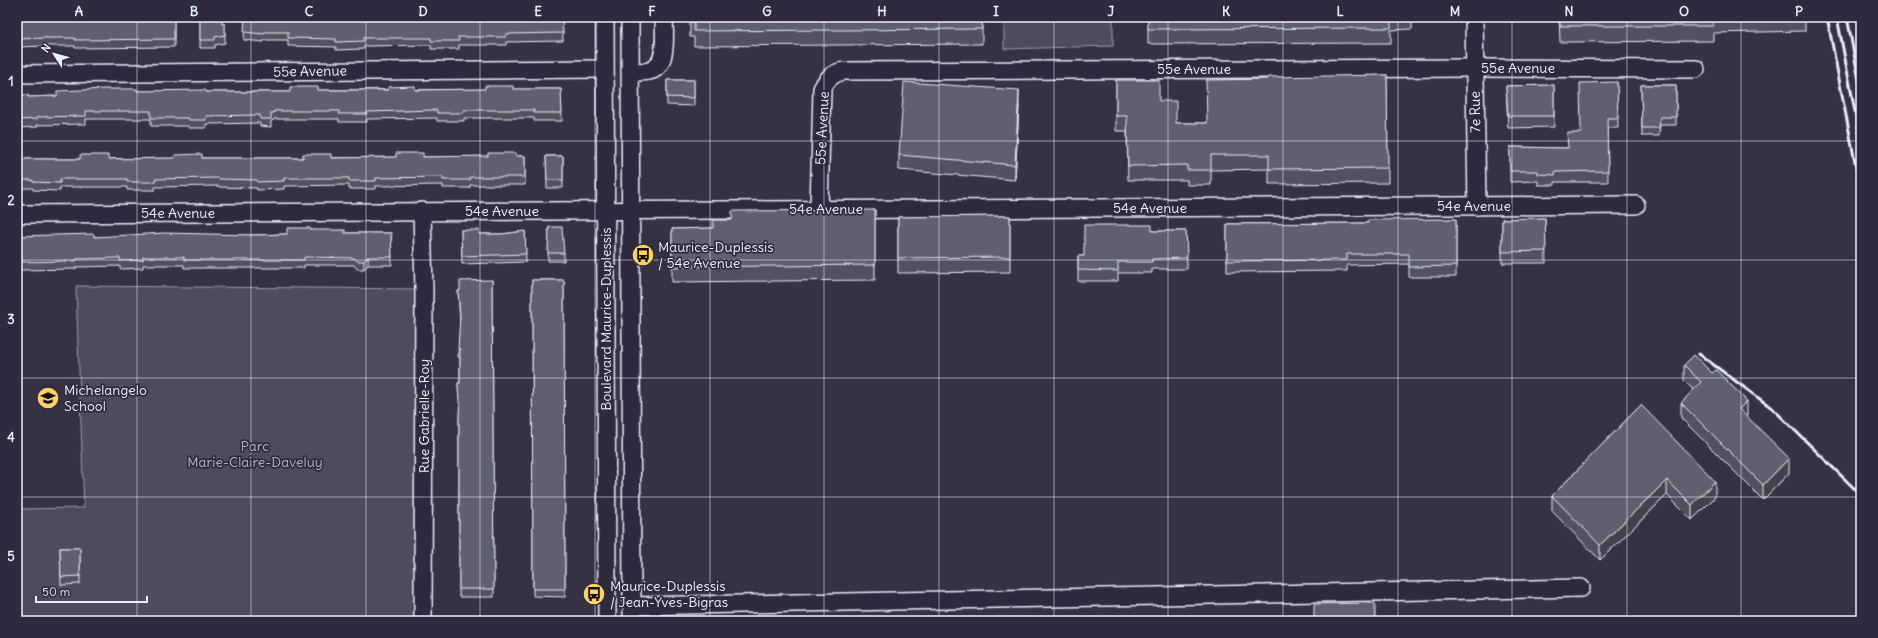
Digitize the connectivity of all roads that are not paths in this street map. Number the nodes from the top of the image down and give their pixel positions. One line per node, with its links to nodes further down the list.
1 (605, 17): 6 (street, Boulevard Maurice-Duplessis)
2 (630, 17): 8 (street, Boulevard Maurice-Duplessis)
3 (664, 17): 8 (street)
4 (1474, 17): 5 (street, 7e Rue)
5 (1475, 68): 7 (street, 55e Avenue); 11 (street, 7e Rue); 12 (street, 55e Avenue)
6 (604, 69): 9 (street, 55e Avenue); 13 (street, Boulevard Maurice-Duplessis)
7 (1696, 69)
8 (630, 71): 14 (street, Boulevard Maurice-Duplessis)
9 (17, 74)
10 (1636, 205): 11 (street, 54e Avenue)
11 (1477, 206): 12 (street, 54e Avenue)
12 (819, 209): 14 (street, 54e Avenue)
13 (605, 210): 14 (street, 54e Avenue); 15 (street, 54e Avenue); 20 (street, Boulevard Maurice-Duplessis)
14 (630, 210): 18 (street, Boulevard Maurice-Duplessis)
15 (422, 211): 16 (street, 54e Avenue); 19 (street, Rue Gabrielle-Roy)
16 (17, 214)
17 (1581, 588): 18 (street)
18 (632, 614)
19 (424, 621)
20 (607, 621)

